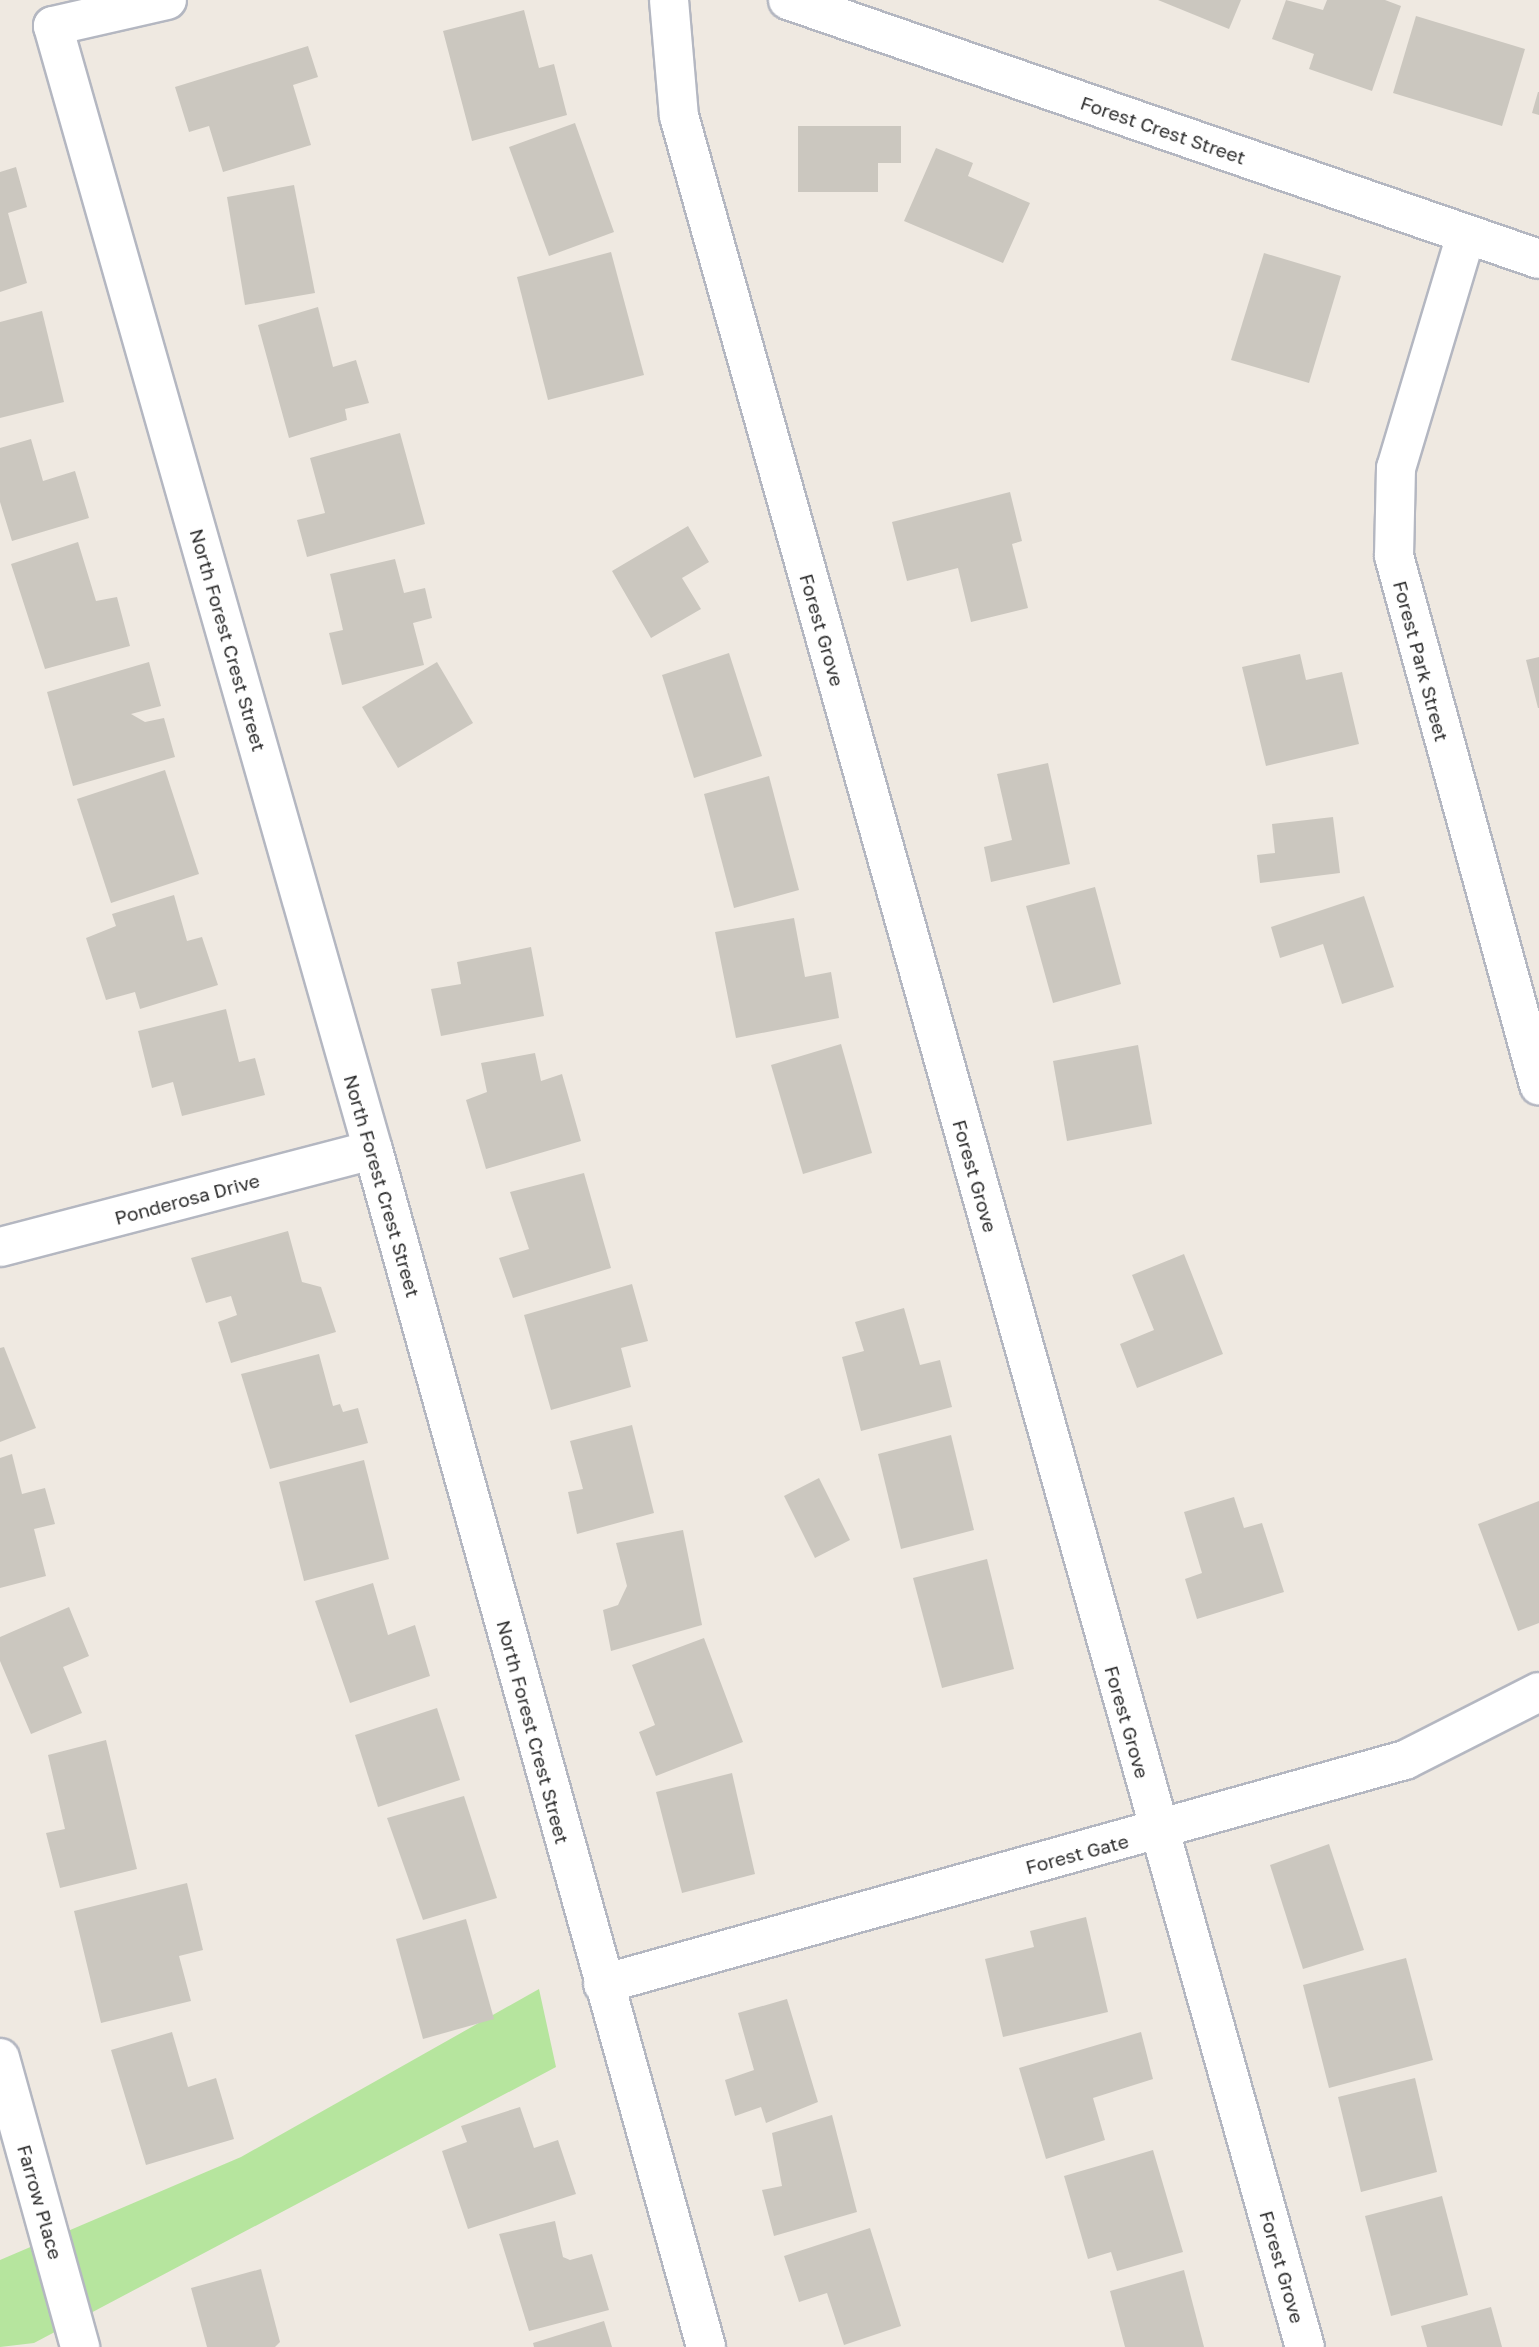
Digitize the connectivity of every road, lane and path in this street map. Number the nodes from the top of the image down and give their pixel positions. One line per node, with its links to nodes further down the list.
1 (167, 0): 7 (street, North Forest Crest Street)
2 (669, 0): 10 (street, Forest Grove)
3 (788, 0): 4 (street, Forest Crest Street)
4 (1466, 235): 5 (street, Forest Crest Street); 6 (street, Forest Park Street)
5 (1539, 259)
6 (1539, 1084)
7 (373, 1150): 8 (street, Ponderosa Drive); 11 (street, North Forest Crest Street)
8 (0, 1247)
9 (1539, 1692): 10 (street, Forest Gate)
10 (1158, 1832): 11 (street, Forest Gate); 15 (street, Forest Grove)
11 (603, 1984): 14 (street, North Forest Crest Street)
12 (0, 2058): 13 (street, Farrow Place)
13 (80, 2347)
14 (706, 2347)
15 (1304, 2347)

